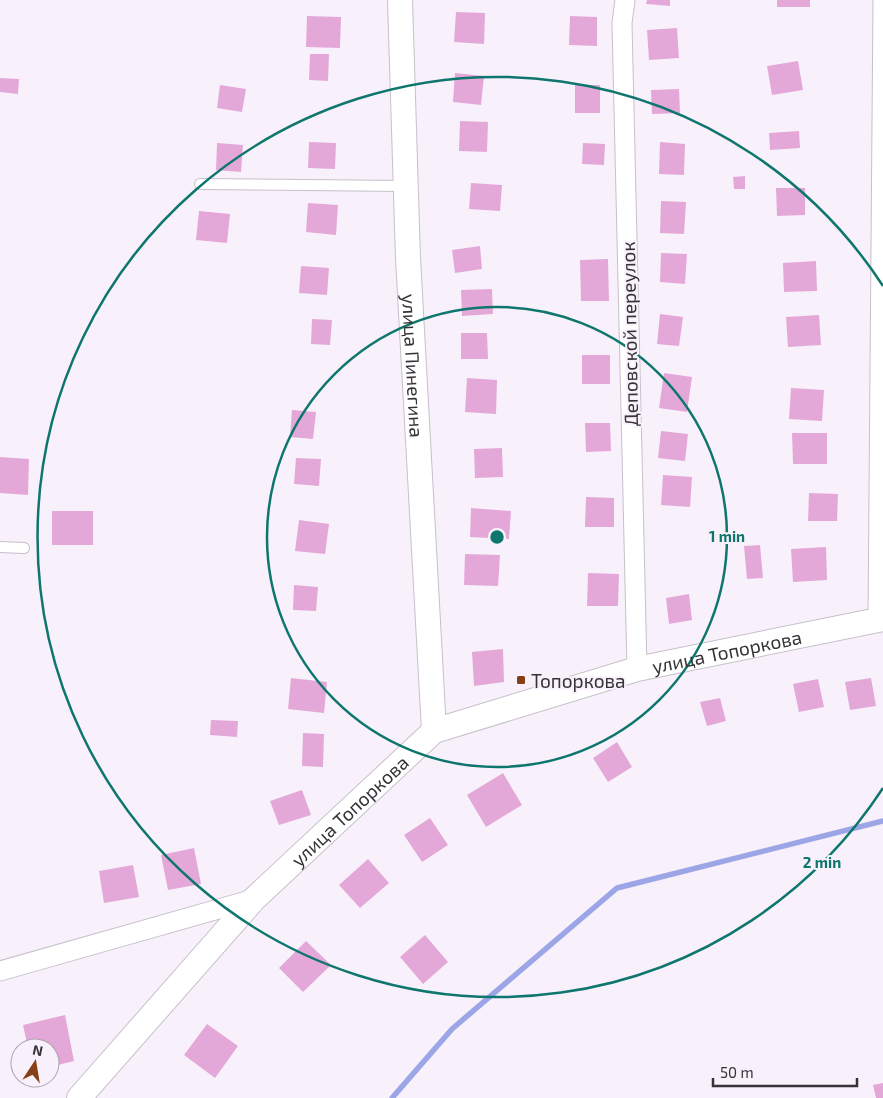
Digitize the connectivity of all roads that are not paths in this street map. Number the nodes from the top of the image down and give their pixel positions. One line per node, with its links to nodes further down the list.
1 (400, 0): 5 (street, улица Пинегина)
2 (625, 0): 10 (street, Деповской переулок)
3 (883, 0): 6 (street)
4 (200, 184): 5 (lane)
5 (405, 186): 11 (street, улица Пинегина)
6 (883, 214): 9 (street)
7 (0, 547): 8 (lane)
8 (24, 548)
9 (881, 619): 10 (street, улица Топоркова)
10 (638, 669): 11 (street, улица Топоркова)
11 (434, 731): 12 (street, улица Топоркова)
12 (254, 899): 13 (street, улица Топоркова); 14 (street, улица Топоркова)
13 (0, 971)
14 (79, 1098)

